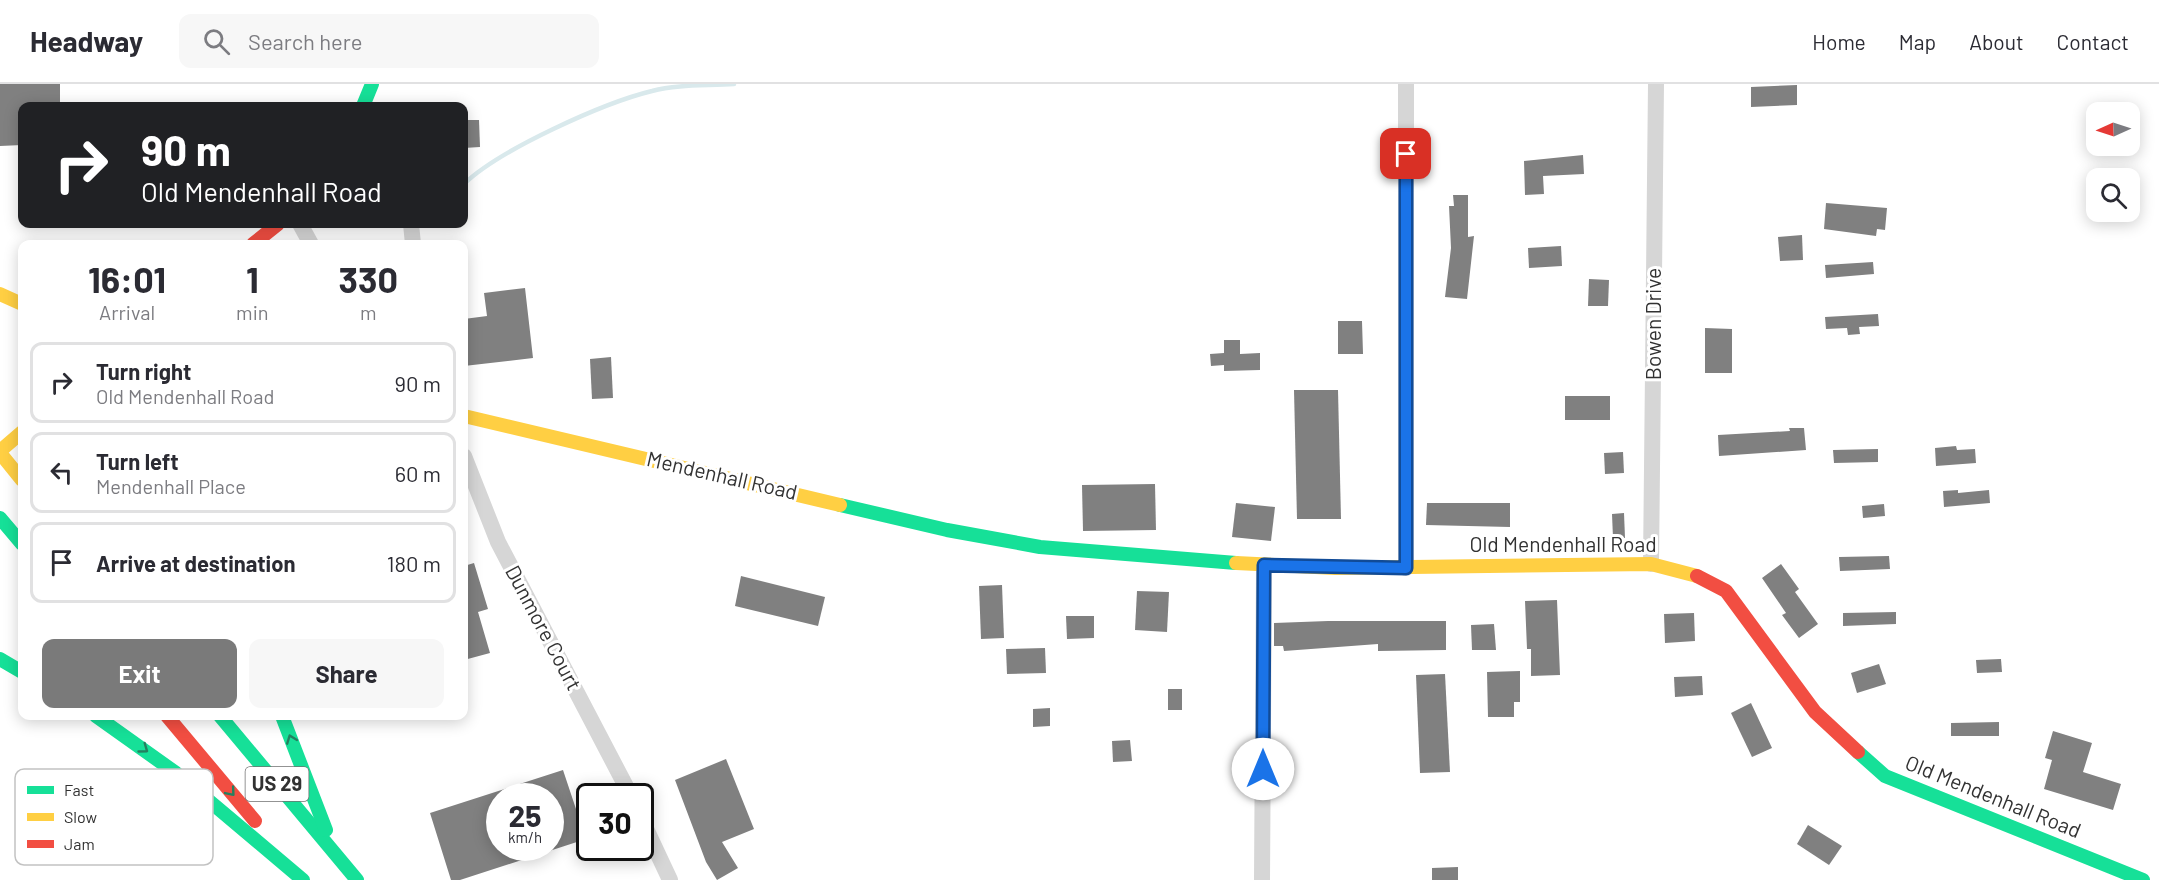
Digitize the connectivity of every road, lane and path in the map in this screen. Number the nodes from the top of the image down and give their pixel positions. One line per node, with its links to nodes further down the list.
1 (1406, 84): 19 (street)
2 (1656, 84): 17 (street, Bowen Drive)
3 (371, 86): 4 (main road)
4 (365, 102)
5 (273, 228): 6 (main road)
6 (258, 240)
7 (0, 294): 8 (main road)
8 (18, 302)
9 (468, 417): 15 (main road, Mendenhall Road)
10 (18, 436): 11 (main road)
11 (0, 452): 13 (main road)
12 (468, 466): 29 (street, Dunmore Court)
13 (18, 475)
14 (0, 518): 16 (main road)
15 (980, 537): 18 (main road, Old Mendenhall Road)
16 (18, 539)
17 (1652, 564): 19 (main road, Old Mendenhall Road); 37 (main road, Old Mendenhall Road)
18 (1264, 565): 19 (main road, Old Mendenhall Road); 36 (street)
19 (1406, 568)
20 (0, 659): 21 (main road)
21 (18, 670)
22 (102, 720): 26 (main road, one-way to 26)
23 (169, 720): 27 (main road, US 29, one-way to 27)
24 (222, 720): 32 (main road, US 29)
25 (284, 720): 32 (main road, one-way to 25)
26 (172, 769)
27 (211, 769)
28 (213, 772): 33 (main road, US 29, one-way to 33)
29 (624, 783)
30 (213, 803): 33 (main road, one-way to 33)
31 (654, 846): 35 (street)
32 (334, 853): 34 (main road, US 29)
33 (304, 880)
34 (357, 880)
35 (670, 880)
36 (1262, 880)
37 (2143, 880)

